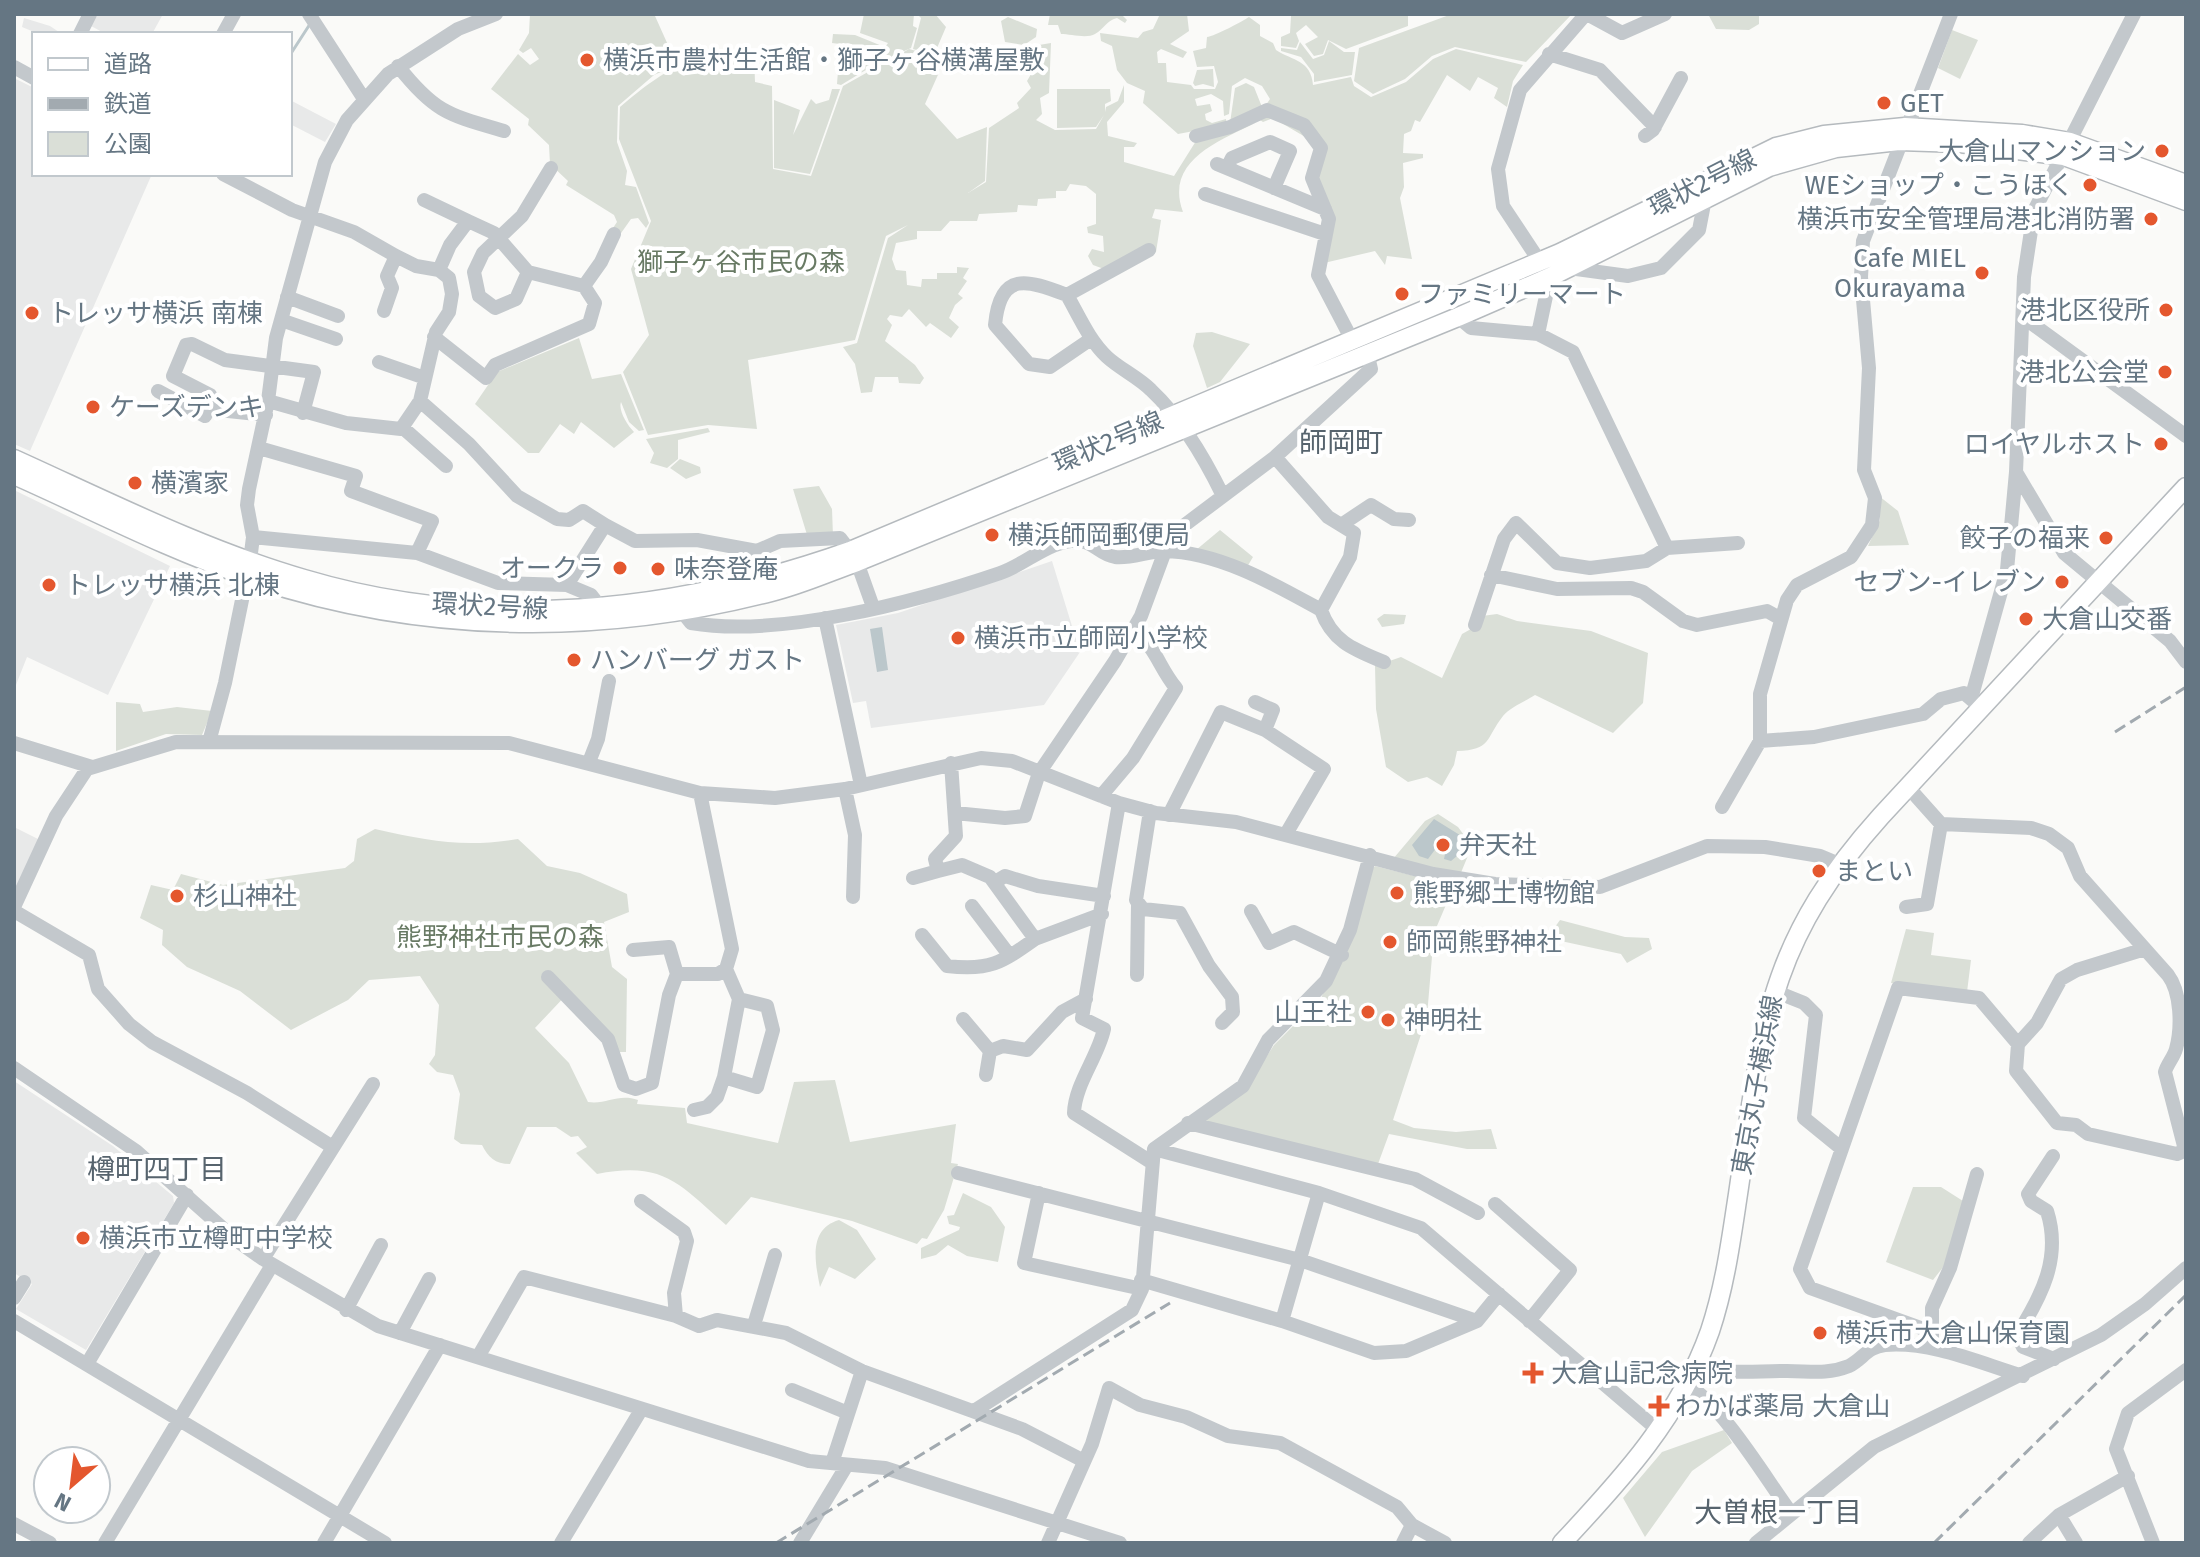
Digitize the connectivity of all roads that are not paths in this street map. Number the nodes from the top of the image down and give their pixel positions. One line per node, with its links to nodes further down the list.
1 (90, 14): 9 (street)
2 (234, 14): 10 (street)
3 (309, 14): 16 (street)
4 (1586, 14): 5 (street); 11 (street)
5 (1665, 14)
6 (1951, 14): 18 (street)
7 (2134, 14): 20 (street)
8 (491, 15): 12 (street)
9 (81, 32)
10 (224, 32)
11 (1549, 54): 15 (street); 38 (street)
12 (398, 66): 16 (street); 17 (street)
13 (14, 67): 14 (street)
14 (32, 77)
15 (1681, 78)
16 (364, 99): 30 (street)
17 (504, 131)
18 (1902, 134): 20 (main road, 環状2号線); 26 (main road, 環状2号線); 38 (main road, 環状2号線); 92 (street)
19 (1196, 136): 29 (street)
20 (2067, 149): 23 (main road, 環状2号線); 28 (main road, 環状2号線); 47 (street)
21 (551, 168): 34 (street)
22 (227, 176): 30 (street)
23 (2186, 184)
24 (1274, 188): 24 (street); 29 (street)
25 (1205, 194): 33 (street)
26 (1705, 199): 37 (main road, 環状2号線); 37 (street)
27 (424, 200): 31 (street)
28 (2186, 201)
29 (1325, 209): 33 (street)
30 (309, 216): 36 (street); 43 (street)
31 (468, 221): 34 (street); 39 (street)
32 (614, 234): 41 (street)
33 (1325, 234): 53 (street)
34 (499, 240): 40 (street); 40 (street)
35 (1149, 250): 42 (street)
36 (396, 256): 39 (street); 44 (street)
37 (1569, 268): 38 (main road, 環状2号線)
38 (1546, 269): 46 (main road, 環状2号線); 49 (street); 53 (main road, 環状2号線)
39 (439, 270): 50 (street)
40 (528, 272): 41 (street)
41 (584, 286): 50 (street)
42 (1067, 295): 52 (street); 52 (street)
43 (287, 297): 45 (street); 48 (street)
44 (384, 311)
45 (338, 316)
46 (1458, 317): 49 (street); 54 (main road, 環状2号線)
47 (2023, 317): 65 (street); 70 (street)
48 (281, 320): 51 (street); 56 (street)
49 (1538, 334): 79 (street)
50 (434, 337): 57 (street)
51 (336, 339)
52 (1091, 339): 63 (street)
53 (1352, 340): 63 (main road, 環状2号線)
54 (1367, 352): 63 (main road, 環状2号線); 67 (street)
55 (379, 362): 57 (street)
56 (272, 366): 60 (street); 61 (street); 62 (street)
57 (425, 378): 59 (street)
58 (158, 391): 61 (street)
59 (420, 401): 64 (street); 75 (street)
60 (267, 408): 61 (street); 62 (street); 66 (street)
61 (209, 409)
62 (303, 413): 64 (street)
63 (1177, 422): 73 (street); 82 (main road, 環状2号線)
64 (402, 427): 69 (street)
65 (2186, 436)
66 (259, 448): 77 (street); 81 (street)
67 (1275, 457): 73 (street); 76 (street)
68 (14, 459): 83 (main road, 環状2号線)
69 (446, 466)
70 (2016, 472): 85 (street); 99 (street)
71 (14, 475): 83 (main road, 環状2号線)
72 (2186, 487): 85 (main road, 東京丸子横浜線)
73 (1223, 496): 80 (street)
74 (1409, 520): 76 (street)
75 (605, 525): 82 (street); 86 (street)
76 (1341, 525): 90 (street)
77 (253, 537): 81 (street); 83 (street)
78 (1738, 543): 79 (street)
79 (1667, 548): 84 (street)
80 (1165, 551): 88 (street); 90 (street); 94 (street)
81 (417, 553): 86 (street)
82 (854, 556): 87 (main road, 環状2号線); 88 (street)
83 (248, 568): 87 (main road, 環状2号線); 89 (main road, 環状2号線); 102 (street)
84 (1491, 575): 92 (street); 93 (street)
85 (2099, 583): 96 (street); 99 (main road, 東京丸子横浜線)
86 (567, 585): 89 (street)
87 (676, 605): 89 (main road, 環状2号線); 91 (street)
88 (873, 607): 91 (street)
89 (601, 608)
90 (1321, 610): 95 (street)
91 (825, 618): 108 (street)
92 (1781, 619): 101 (street)
93 (1475, 625)
94 (1133, 630): 107 (street); 112 (street)
95 (1384, 662)
96 (2186, 662)
97 (609, 681): 104 (street)
98 (1255, 702): 100 (street)
99 (1976, 704): 101 (street); 109 (main road, 東京丸子横浜線)
100 (1265, 730): 117 (street); 119 (street)
101 (1760, 741): 114 (street)
102 (209, 742): 104 (street); 106 (street)
103 (14, 743): 106 (street)
104 (589, 762): 111 (street)
105 (951, 763): 107 (street); 108 (street); 116 (street)
106 (92, 767): 130 (street)
107 (1039, 773): 112 (street); 116 (street)
108 (861, 785): 110 (street)
109 (1908, 787): 118 (street); 121 (main road, 東京丸子横浜線)
110 (845, 789): 111 (street); 126 (street)
111 (700, 793): 139 (street)
112 (1101, 796): 113 (street)
113 (1119, 803): 115 (street); 125 (street)
114 (1722, 807)
115 (1150, 811): 117 (street); 127 (street)
116 (955, 813): 122 (street)
117 (1169, 815): 119 (street)
118 (1941, 824): 129 (street); 135 (street)
119 (1286, 834): 120 (street)
120 (1370, 855): 121 (street); 137 (street)
121 (1839, 864): 143 (main road, 東京丸子横浜線)
122 (938, 871): 123 (street); 124 (street)
123 (913, 878)
124 (995, 882): 125 (street); 134 (street)
125 (1104, 896): 132 (street)
126 (853, 897)
127 (1138, 904): 141 (street); 147 (street)
128 (972, 906): 138 (street)
129 (1906, 907)
130 (14, 909): 156 (street)
131 (1251, 911): 137 (street)
132 (1102, 914): 134 (street); 145 (street)
133 (922, 935): 138 (street)
134 (1035, 939): 138 (street)
135 (2145, 949): 148 (street); 148 (street)
136 (633, 950): 140 (street)
137 (1342, 955): 155 (street)
138 (1010, 956)
139 (726, 969): 140 (street); 144 (street)
140 (677, 974): 142 (street)
141 (1137, 975)
142 (548, 977)
143 (1774, 991): 157 (street); 192 (main road, 東京丸子横浜線)
144 (739, 999): 152 (street); 152 (street)
145 (1086, 999): 149 (street); 158 (street)
146 (963, 1019): 149 (street)
147 (1222, 1023)
148 (2018, 1044): 157 (street)
149 (990, 1051): 151 (street)
150 (14, 1068): 164 (street)
151 (986, 1075)
152 (724, 1077): 154 (street)
153 (373, 1084): 156 (street)
154 (694, 1110)
155 (1188, 1123): 158 (street); 167 (street)
156 (331, 1146): 172 (street)
157 (1842, 1149): 186 (street)
158 (1152, 1156): 163 (street); 168 (street)
159 (2053, 1156): 191 (street)
160 (958, 1173): 162 (street)
161 (1977, 1174): 186 (street)
162 (1039, 1193): 168 (street); 176 (street)
163 (1319, 1193): 171 (street); 177 (street)
164 (187, 1195): 172 (street); 193 (street)
165 (641, 1201): 180 (street)
166 (1495, 1204): 184 (street)
167 (1478, 1213)
168 (1146, 1221): 171 (street); 176 (street)
169 (381, 1245): 179 (street)
170 (775, 1255): 185 (street)
171 (1300, 1260): 182 (street); 183 (street)
172 (267, 1262): 179 (street); 202 (street)
173 (2186, 1268): 191 (street)
174 (429, 1279): 187 (street)
175 (24, 1282): 178 (street)
176 (1142, 1284): 182 (street); 200 (street)
177 (1499, 1294): 183 (street); 184 (street)
178 (14, 1298)
179 (346, 1310): 187 (street)
180 (676, 1316): 185 (street); 190 (street)
181 (14, 1321): 193 (street)
182 (1282, 1321): 183 (street)
183 (1477, 1321)
184 (1529, 1321): 203 (street)
185 (754, 1325): 195 (street)
186 (1932, 1332): 189 (street)
187 (400, 1333): 188 (street)
188 (440, 1345): 190 (street); 209 (street)
189 (1932, 1349): 192 (street); 196 (street)
190 (478, 1357): 199 (street)
191 (2054, 1359): 196 (street)
192 (1697, 1363): 197 (main road, 東京丸子横浜線)
193 (87, 1364): 202 (street)
194 (2186, 1370): 206 (street)
195 (862, 1371): 200 (street); 201 (street)
196 (2023, 1376): 207 (street)
197 (1687, 1384): 203 (main road, 東京丸子横浜線); 207 (street)
198 (792, 1390): 201 (street)
199 (641, 1410): 205 (street); 217 (street)
200 (974, 1411): 204 (street)
201 (848, 1413): 205 (street)
202 (180, 1420): 209 (street); 214 (street)
203 (1659, 1431): 223 (main road, 東京丸子横浜線)
204 (1084, 1461): 210 (street); 212 (street)
205 (840, 1464): 210 (street); 218 (street)
206 (2128, 1476): 208 (street); 227 (street)
207 (1791, 1513): 224 (street)
208 (2059, 1515): 225 (street); 226 (street)
209 (340, 1516): 215 (street); 216 (street)
210 (1056, 1523): 219 (street); 220 (street)
211 (14, 1524): 213 (street)
212 (1412, 1525): 221 (street); 222 (street)
213 (50, 1543)
214 (105, 1543)
215 (324, 1543)
216 (385, 1543)
217 (561, 1543)
218 (800, 1543)
219 (1048, 1543)
220 (1120, 1543)
221 (1403, 1543)
222 (1445, 1543)
223 (1562, 1543)
224 (1756, 1543)
225 (2029, 1543)
226 (2076, 1543)
227 (2153, 1543)

